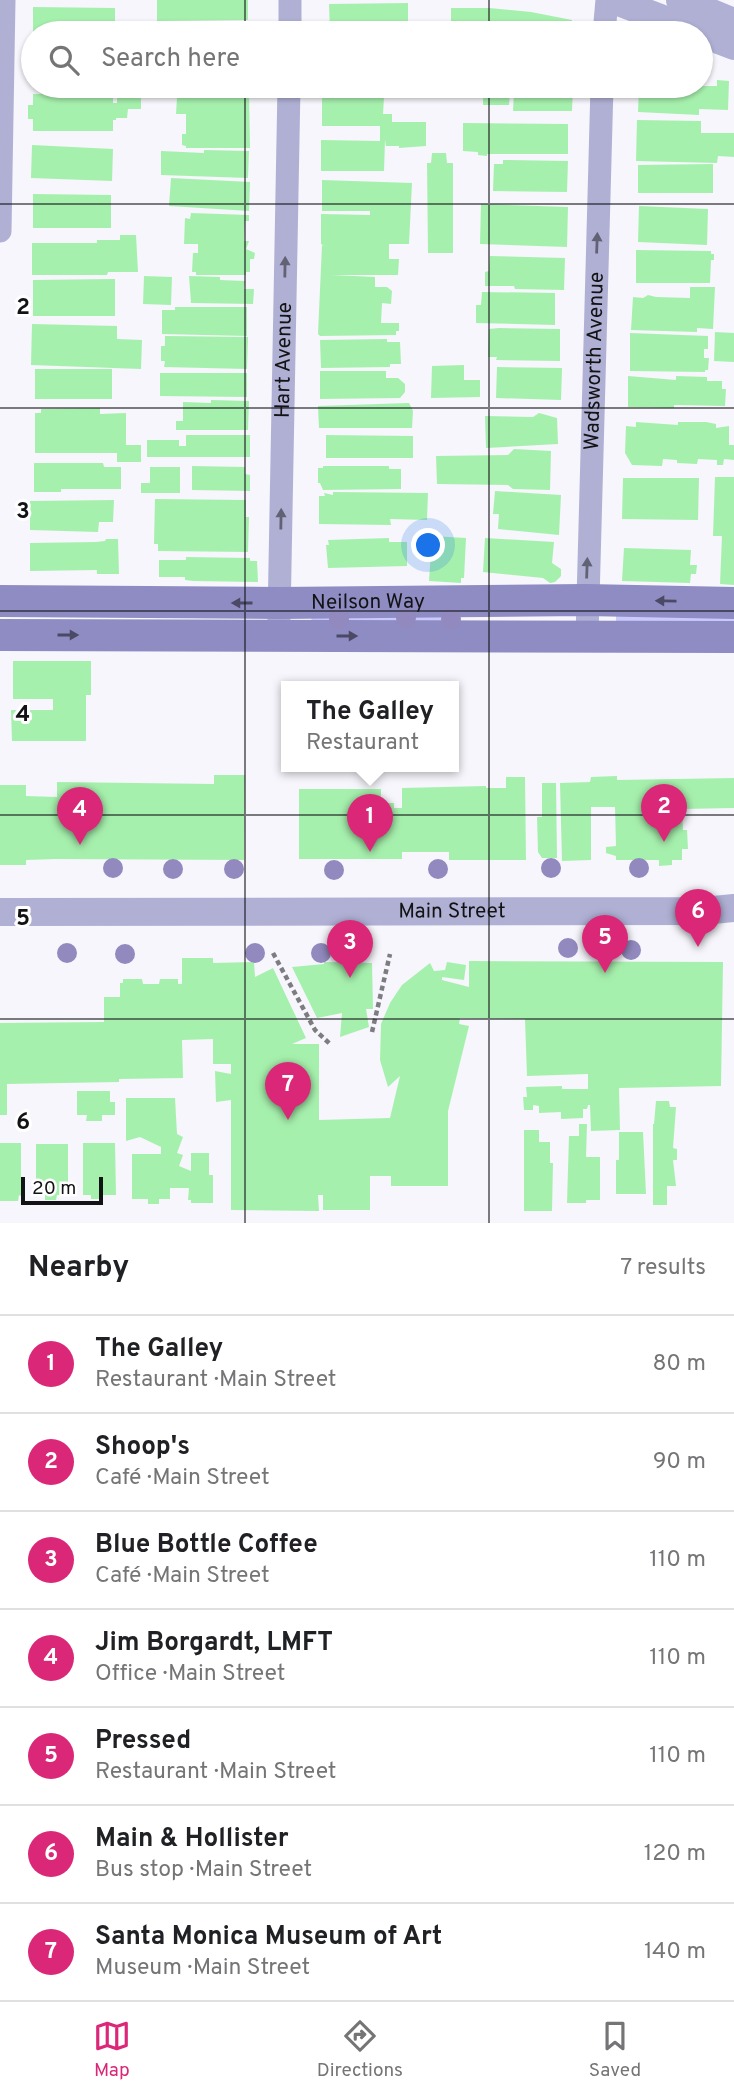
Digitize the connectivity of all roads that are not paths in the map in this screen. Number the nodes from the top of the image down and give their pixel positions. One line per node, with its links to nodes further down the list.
1 (4, 0): 14 (street)
2 (290, 0): 6 (street)
3 (607, 0): 7 (street)
4 (613, 0): 8 (street)
5 (680, 0): 9 (street)
6 (290, 21)
7 (605, 21)
8 (668, 21)
9 (734, 22)
10 (713, 38): 11 (street)
11 (734, 46)
12 (289, 98): 17 (street, Hart Avenue, one-way to 12)
13 (602, 98): 15 (street, Wadsworth Avenue, one-way to 13)
14 (0, 231)
15 (586, 600): 17 (main road, Neilson Way); 18 (main road, Neilson Way, one-way to 15); 21 (street, Wadsworth Avenue)
16 (0, 601): 17 (main road, Neilson Way, one-way to 16)
17 (279, 603): 20 (street, Hart Avenue)
18 (734, 603)
19 (0, 635): 20 (main road, Neilson Way, one-way to 20)
20 (279, 636): 21 (main road, Neilson Way, one-way to 21)
21 (587, 636): 22 (main road, Neilson Way)
22 (734, 637)
23 (734, 908): 24 (street, Main Street)
24 (0, 912)

